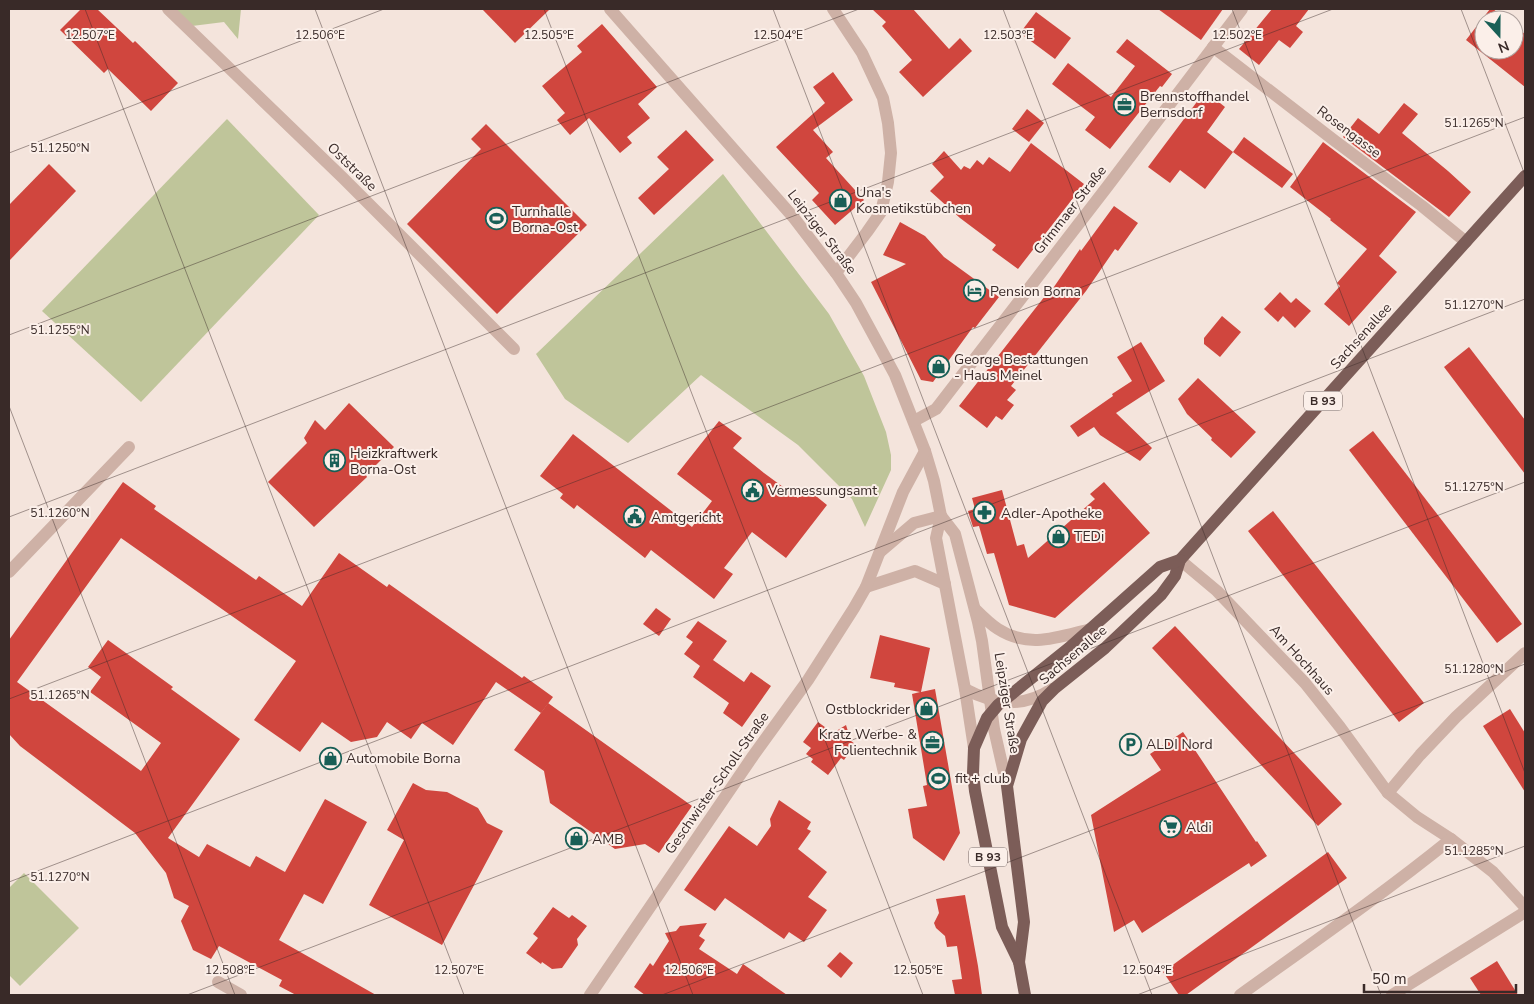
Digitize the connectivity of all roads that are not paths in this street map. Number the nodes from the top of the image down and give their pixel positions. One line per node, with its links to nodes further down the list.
1 (168, 9): 9 (street, Oststraße)
2 (610, 9): 8 (street, Leipziger Straße)
3 (833, 9): 8 (street)
4 (1242, 9): 5 (street, Grimmaer Straße)
5 (1213, 47): 7 (street, Rosengasse); 10 (street, Grimmaer Straße)
6 (1525, 176): 7 (main road, Sachsenallee / B 93)
7 (1466, 242): 15 (main road, Sachsenallee / B 93)
8 (836, 273): 10 (street, Leipziger Straße)
9 (514, 349)
10 (914, 422): 12 (street, Leipziger Straße)
11 (129, 446): 16 (street)
12 (925, 451): 13 (street, Leipziger Straße); 14 (street, Geschwister-Scholl-Straße)
13 (941, 516): 14 (street, Geschwister-Scholl-Straße); 17 (street, Leipziger Straße); 19 (street, Leipziger Straße)
14 (879, 553): 18 (street, Geschwister-Scholl-Straße)
15 (1180, 560): 20 (main road, Sachsenallee / B 93); 22 (main road, Sachsenallee / B 93); 27 (street, Am Hochhaus)
16 (9, 572)
17 (945, 584): 18 (street); 23 (street, Leipziger Straße)
18 (866, 587): 35 (street, Geschwister-Scholl-Straße)
19 (974, 608): 20 (street); 24 (street, Leipziger Straße)
20 (1091, 629): 24 (main road, Sachsenallee / B 93)
21 (1525, 653): 27 (street)
22 (1054, 688): 24 (street, B 93); 26 (main road, Sachsenallee / B 93)
23 (965, 689): 24 (street, B 93); 25 (street, Leipziger Straße)
24 (994, 705): 25 (main road, Sachsenallee / B 93); 26 (street, Leipziger Straße)
25 (974, 748): 32 (main road, Leipziger Straße / B 93)
26 (1007, 786): 32 (main road, Leipziger Straße / B 93)
27 (1388, 793): 28 (street, Am Hochhaus)
28 (1451, 839): 29 (street, Am Hochhaus); 37 (street)
29 (1521, 893): 30 (street, Am Hochhaus)
30 (1525, 906)
31 (1525, 912): 38 (street)
32 (1019, 962): 36 (main road, Leipziger Straße / B 93)
33 (218, 982): 34 (street)
34 (241, 995)
35 (590, 995)
36 (1025, 995)
37 (1240, 995)
38 (1392, 995)

